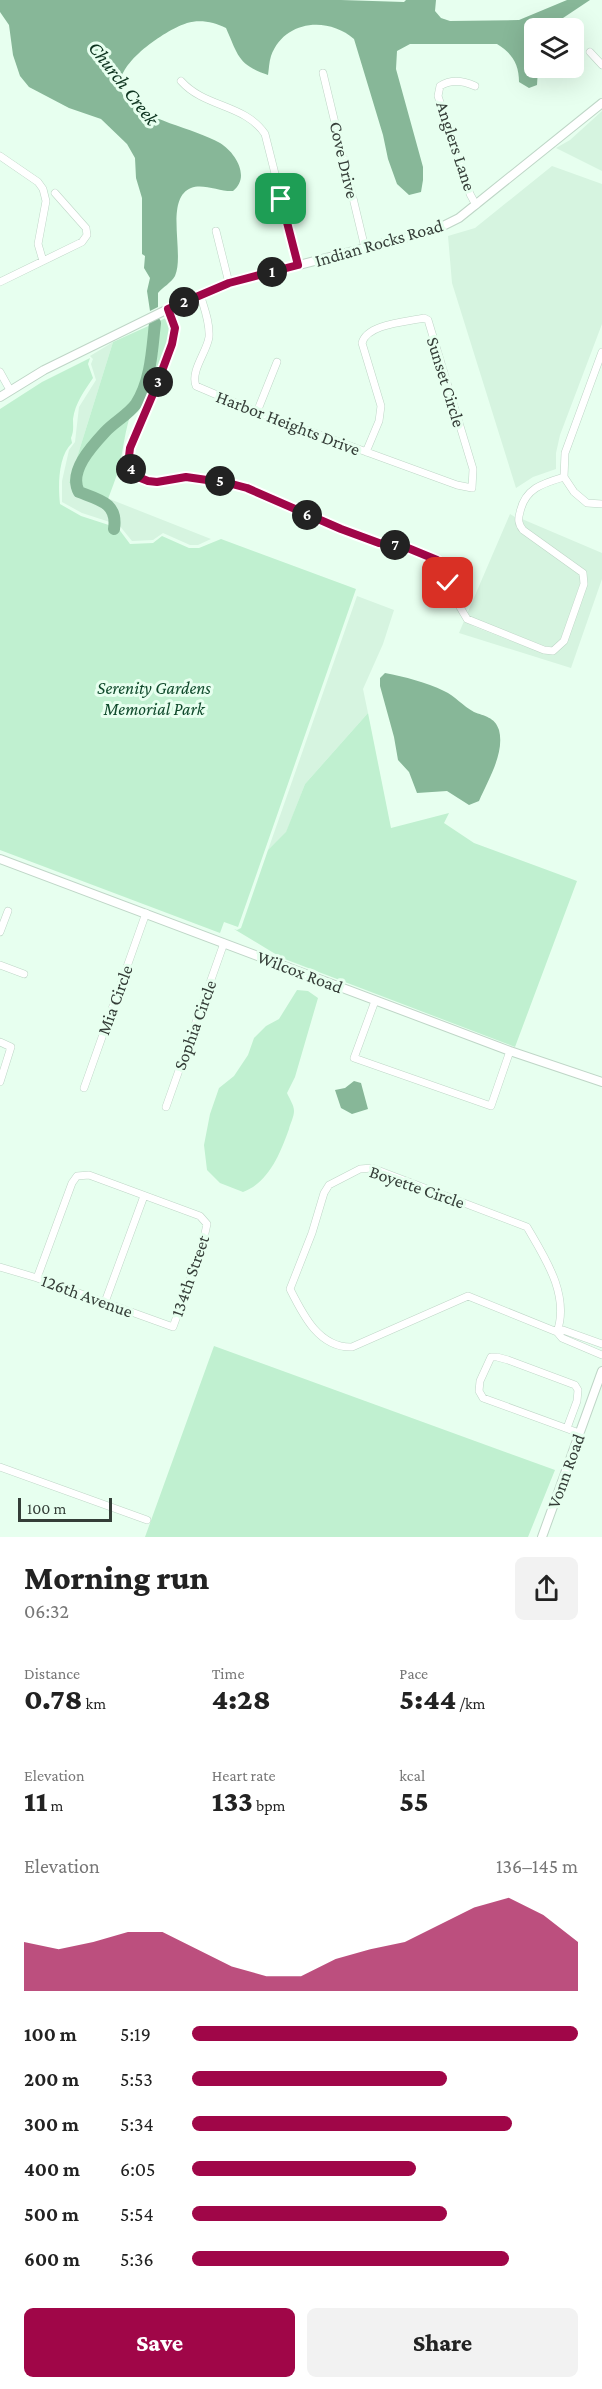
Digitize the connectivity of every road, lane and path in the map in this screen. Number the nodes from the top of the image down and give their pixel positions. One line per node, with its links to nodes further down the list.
1 (590, 52): 2 (street)
2 (602, 65)
3 (323, 73): 11 (street, Cove Drive)
4 (181, 81): 13 (street)
5 (476, 86): 9 (street, Anglers Lane)
6 (602, 103): 9 (street, Indian Rocks Road)
7 (0, 156): 12 (street)
8 (55, 192): 12 (street)
9 (476, 205): 11 (street, Indian Rocks Road)
10 (216, 231): 15 (street)
11 (365, 248): 13 (street, Indian Rocks Road)
12 (43, 261): 14 (street)
13 (298, 265): 15 (street, Indian Rocks Road)
14 (0, 282)
15 (229, 283): 16 (street, Indian Rocks Road)
16 (200, 294): 17 (street, Indian Rocks Road); 23 (street, Harbor Heights Drive)
17 (168, 309): 21 (street, Indian Rocks Road); 25 (street)
18 (602, 352): 25 (street)
19 (277, 362): 23 (street)
20 (0, 372): 21 (street)
21 (10, 390): 22 (street, Indian Rocks Road)
22 (0, 397)
23 (257, 412): 24 (street, Harbor Heights Drive)
24 (366, 452): 26 (street, Harbor Heights Drive); 26 (street, Sunset Circle)
25 (564, 477): 27 (street)
26 (472, 488)
27 (602, 504)
28 (0, 859): 30 (street, Wilcox Road)
29 (8, 910): 31 (street)
30 (146, 913): 32 (street, Wilcox Road); 40 (street, Mia Circle)
31 (0, 932)
32 (224, 943): 35 (street, Wilcox Road); 41 (street, Sophia Circle)
33 (0, 965): 34 (street)
34 (24, 974)
35 (375, 1001): 37 (street, Wilcox Road); 37 (street)
36 (0, 1042): 39 (street)
37 (510, 1051): 38 (street, Wilcox Road)
38 (602, 1082)
39 (0, 1083)
40 (84, 1088)
41 (166, 1107)
42 (144, 1196): 44 (street); 45 (street); 46 (street, 134th Street)
43 (0, 1267): 44 (street, 126th Avenue)
44 (37, 1278): 45 (street, 126th Avenue)
45 (105, 1302): 46 (street, 126th Avenue)
46 (173, 1327)
47 (557, 1332): 47 (street, Boyette Circle); 48 (street, Boyette Circle); 49 (street, Boyette Circle)
48 (602, 1344)
49 (602, 1355)
50 (602, 1371): 52 (street, Vonn Road)
51 (567, 1428): 51 (street); 52 (street)
52 (579, 1433): 55 (street, Vonn Road)
53 (0, 1467): 54 (street)
54 (147, 1520)
55 (542, 1537)

